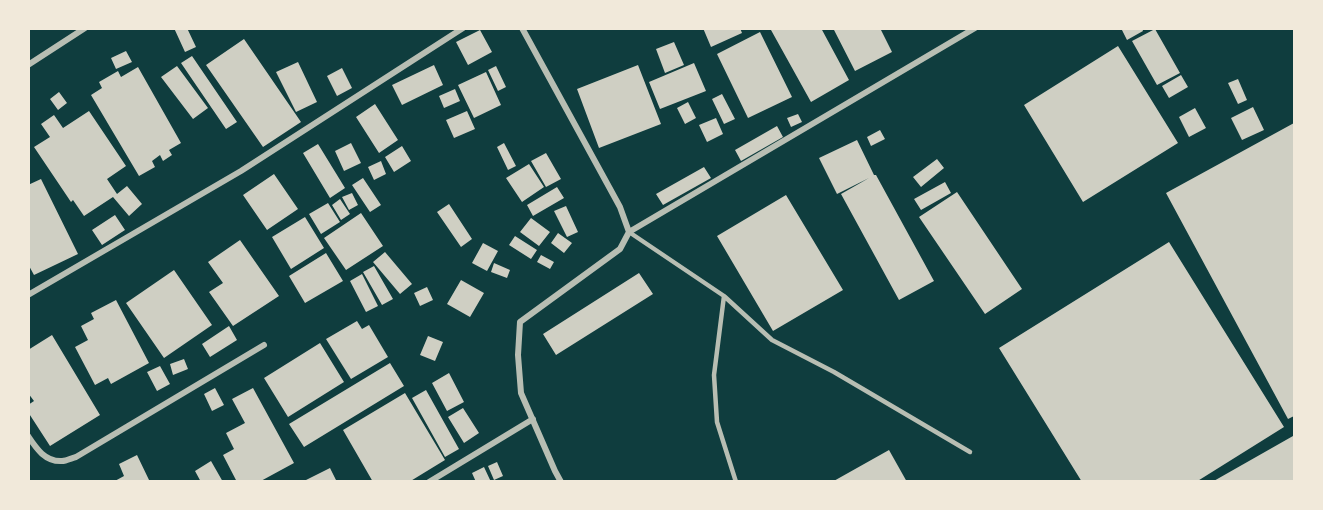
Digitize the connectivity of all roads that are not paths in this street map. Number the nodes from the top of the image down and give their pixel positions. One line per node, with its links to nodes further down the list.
1 (85, 28): 5 (street)
2 (463, 28): 7 (street)
3 (522, 28): 6 (street)
4 (975, 28): 6 (street)
5 (28, 65)
6 (629, 232): 8 (lane); 10 (street)
7 (28, 295)
8 (724, 296): 12 (lane); 15 (lane)
9 (264, 345): 11 (street)
10 (533, 419): 13 (street); 14 (street)
11 (28, 436)
12 (970, 452)
13 (429, 482)
14 (561, 482)
15 (736, 482)

